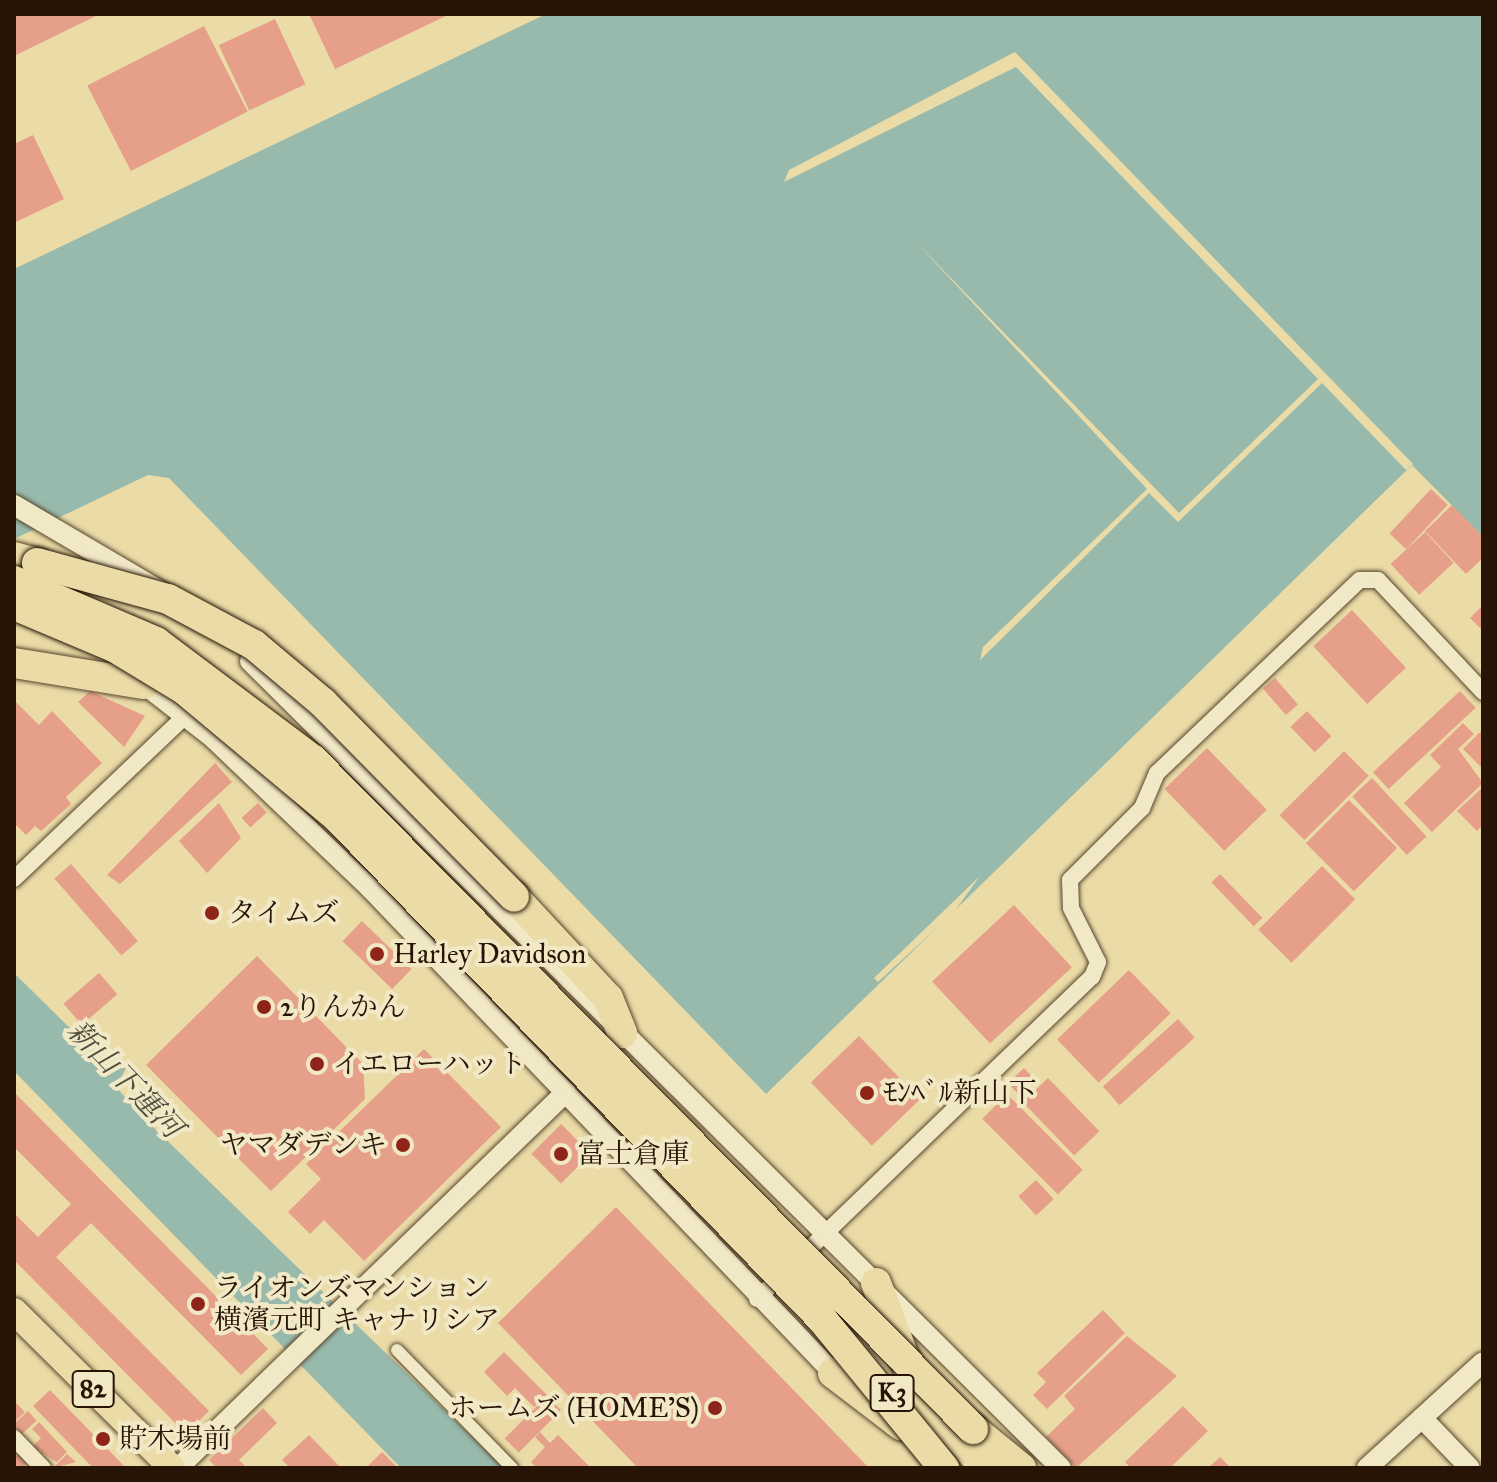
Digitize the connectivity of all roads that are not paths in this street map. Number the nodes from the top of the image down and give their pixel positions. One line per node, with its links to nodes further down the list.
1 (14, 505): 11 (street)
2 (14, 557): 11 (highway, bridge)
3 (14, 581): 21 (highway, K3, bridge)
4 (14, 590): 7 (street)
5 (14, 605): 23 (highway, K3, bridge)
6 (14, 663): 7 (highway)
7 (144, 684): 9 (street)
8 (1483, 692): 13 (street)
9 (186, 715): 10 (street); 12 (street)
10 (14, 879)
11 (622, 1033): 12 (street); 13 (street)
12 (566, 1092): 15 (street); 25 (street)
13 (825, 1233): 14 (street); 15 (street)
14 (876, 1283): 27 (highway, K3); 30 (street)
15 (757, 1299): 19 (street)
16 (14, 1311): 25 (main road, 82)
17 (397, 1350): 26 (street)
18 (1483, 1362): 20 (street)
19 (833, 1373): 23 (highway, K3)
20 (1422, 1418): 31 (street); 32 (street)
21 (973, 1429): 28 (highway, K3); 29 (highway, K3)
22 (14, 1438): 24 (street)
23 (947, 1465)
24 (43, 1468)
25 (175, 1468)
26 (512, 1468)
27 (985, 1468)
28 (1013, 1468)
29 (1021, 1468)
30 (1061, 1468)
31 (1367, 1468)
32 (1470, 1468)

